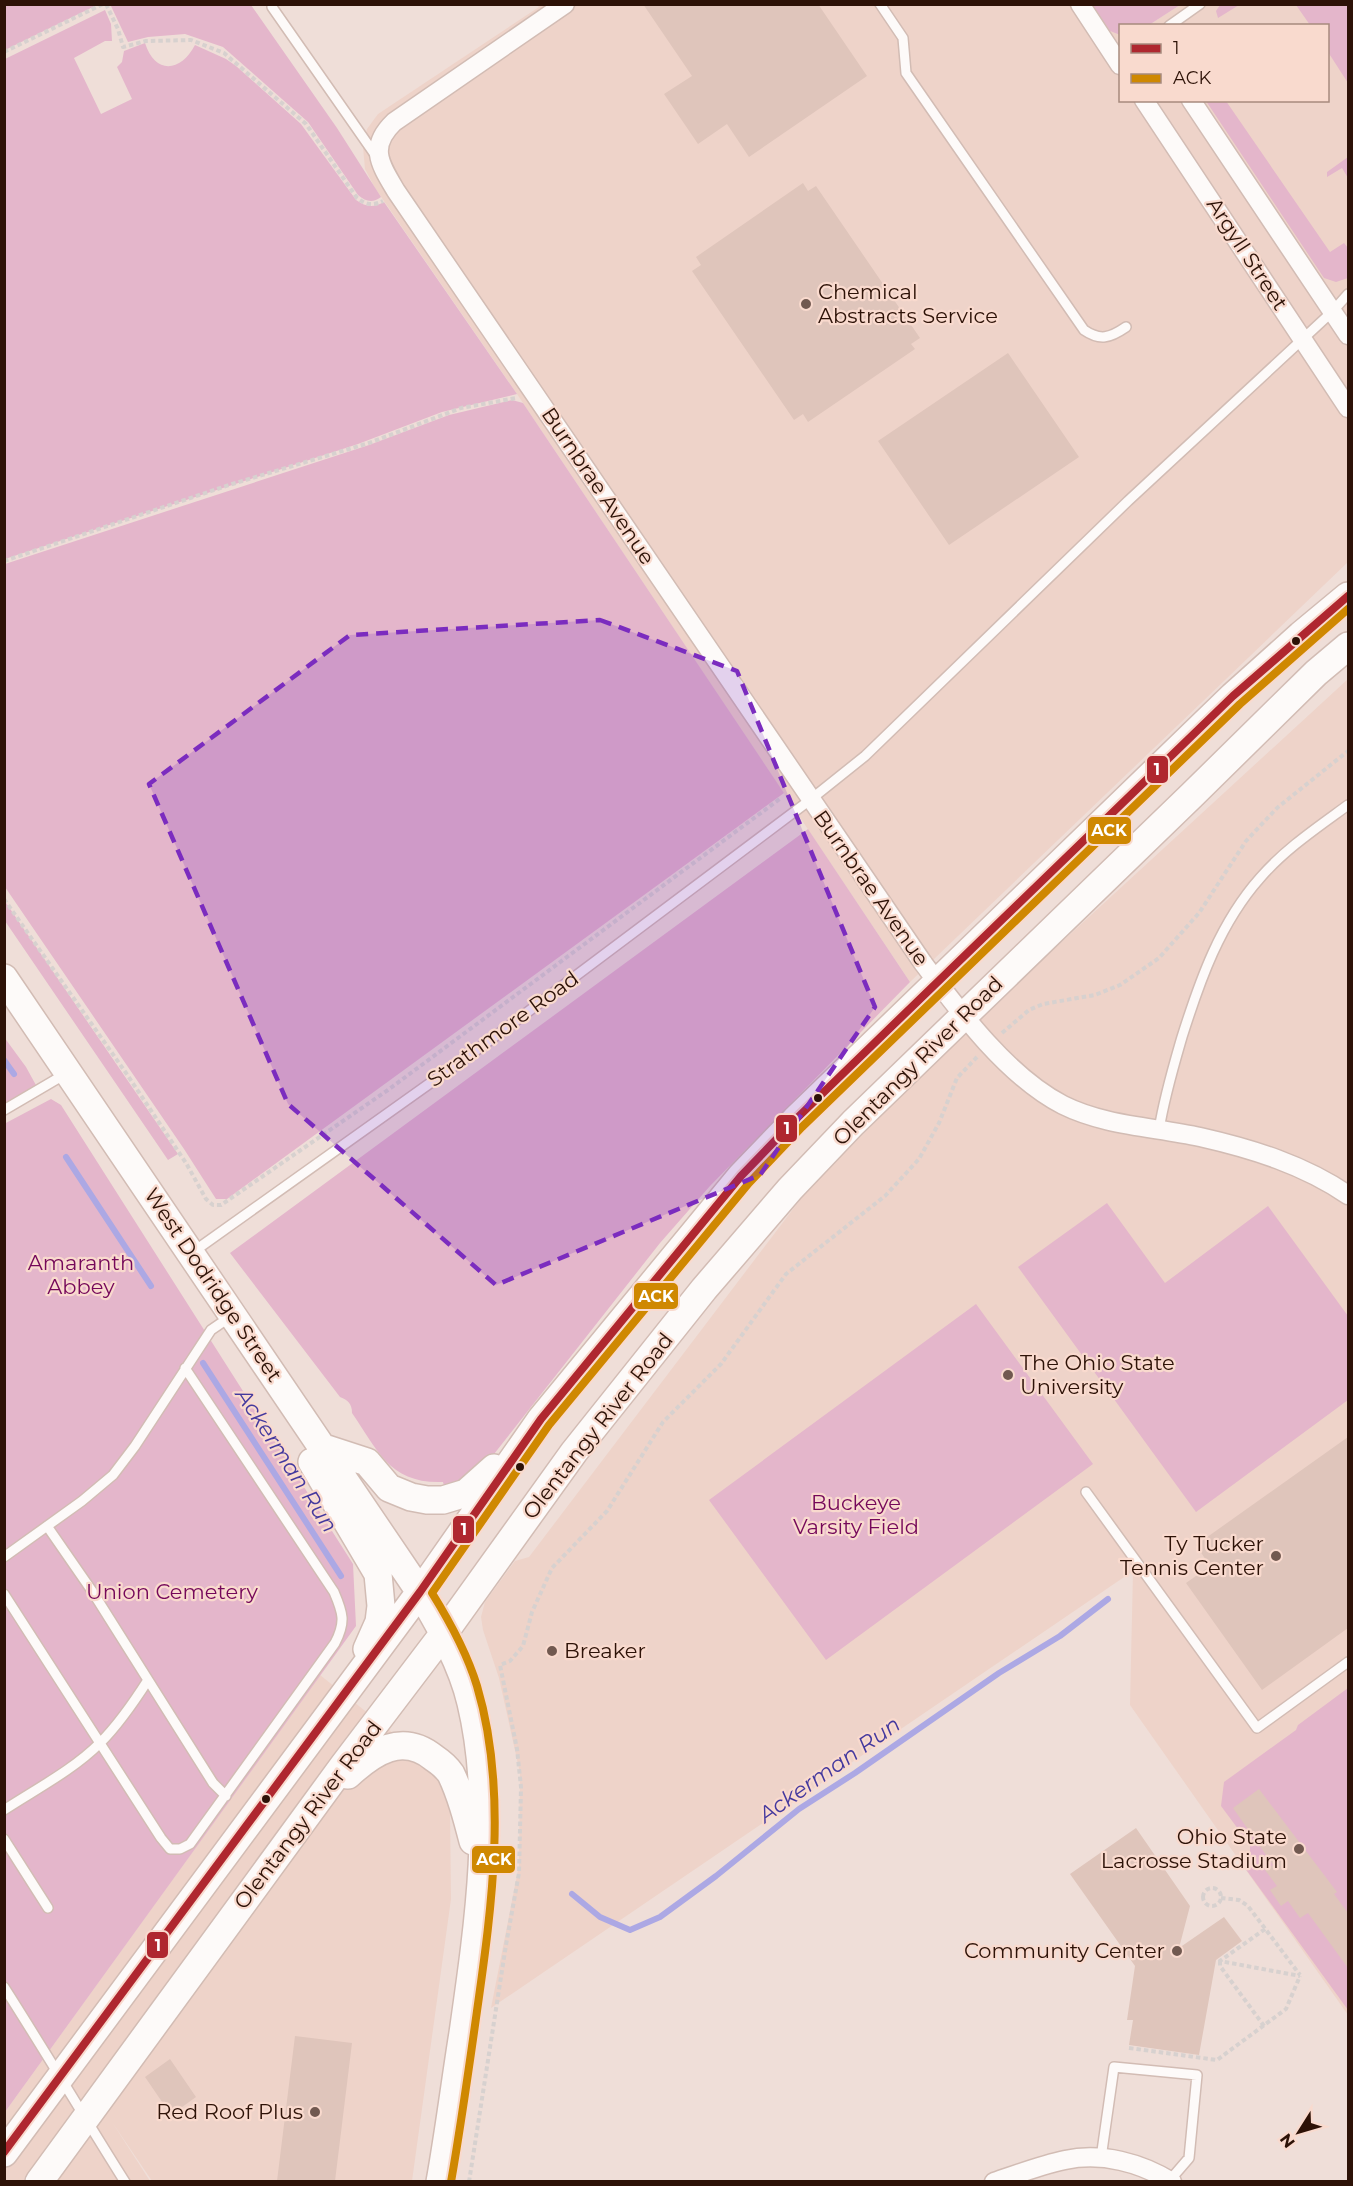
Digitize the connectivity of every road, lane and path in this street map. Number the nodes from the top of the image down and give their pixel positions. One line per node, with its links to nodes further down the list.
1 (105, 4): 8 (path); 13 (path)
2 (565, 4): 12 (street)
3 (880, 4): 16 (lane)
4 (1080, 4): 9 (street)
5 (1200, 4): 7 (lane)
6 (272, 7): 12 (lane)
7 (1172, 24)
8 (4, 52)
9 (1119, 61)
10 (1145, 102): 18 (street, Argyll Street)
11 (1192, 102): 15 (street, Argyll Street)
12 (379, 160): 13 (street, Burnbrae Avenue)
13 (396, 191): 19 (street, Burnbrae Avenue)
14 (1348, 294): 15 (lane, Strathmore Road)
15 (1333, 311): 17 (street, Argyll Street); 18 (lane, Strathmore Road)
16 (1126, 327)
17 (1348, 335)
18 (1302, 338): 20 (street, Argyll Street); 26 (lane, Strathmore Road)
19 (537, 396): 21 (path); 26 (street, Burnbrae Avenue)
20 (1348, 408)
21 (4, 561)
22 (1348, 596): 30 (main road, Olentangy River Road)
23 (1348, 646): 31 (main road, Olentangy River Road)
24 (1348, 751): 32 (path)
25 (781, 798): 28 (path)
26 (810, 800): 30 (street, Burnbrae Avenue); 37 (lane, Strathmore Road)
27 (1348, 805): 35 (lane)
28 (4, 899)
29 (4, 978): 33 (main road, West Dodridge Street)
30 (938, 983): 31 (street, Burnbrae Avenue); 41 (main road, Olentangy River Road)
31 (963, 1015): 32 (street, Burnbrae Avenue); 48 (main road, Olentangy River Road)
32 (989, 1045): 35 (street, Burnbrae Avenue); 50 (path)
33 (69, 1072): 34 (lane); 37 (main road, West Dodridge Street)
34 (4, 1110)
35 (1158, 1130): 36 (street, Burnbrae Avenue)
36 (1348, 1196)
37 (191, 1253): 38 (main road, West Dodridge Street)
38 (233, 1315): 39 (lane); 40 (main road, West Dodridge Street)
39 (185, 1368): 44 (lane); 54 (lane)
40 (280, 1384): 42 (main road, West Dodridge Street); 52 (main road)
41 (541, 1419): 42 (main road); 46 (main road, Olentangy River Road)
42 (321, 1447): 46 (main road, West Dodridge Street)
43 (1086, 1492): 49 (lane)
44 (47, 1526): 45 (lane); 51 (lane)
45 (4, 1557)
46 (420, 1592): 48 (main road, West Dodridge Street); 52 (main road, Olentangy River Road)
47 (4, 1594): 53 (lane)
48 (444, 1633): 55 (main road, Olentangy River Road); 58 (main road, West Dodridge Street)
49 (1348, 1662)
50 (500, 1665)
51 (148, 1680): 53 (lane); 54 (lane)
52 (355, 1680): 67 (main road, Olentangy River Road)
53 (100, 1743): 54 (lane); 56 (lane)
54 (226, 1796)
55 (316, 1804): 58 (main road); 68 (main road, Olentangy River Road)
56 (4, 1810)
57 (4, 1839): 60 (lane)
58 (482, 1870): 73 (main road, West Dodridge Street)
59 (1221, 1898): 59 (path); 61 (path)
60 (48, 1908)
61 (1265, 1929): 62 (path); 63 (path)
62 (1220, 1961): 63 (path); 65 (path)
63 (1300, 1976): 65 (path)
64 (4, 1987): 67 (lane)
65 (1264, 2026): 66 (path)
66 (1129, 2048)
67 (60, 2075): 68 (lane); 69 (main road, Olentangy River Road)
68 (84, 2119): 71 (main road, Olentangy River Road); 72 (lane)
69 (4, 2153)
70 (1101, 2158): 74 (street); 75 (street); 75 (lane)
71 (39, 2181)
72 (125, 2181)
73 (440, 2181)
74 (994, 2181)
75 (1171, 2181)

